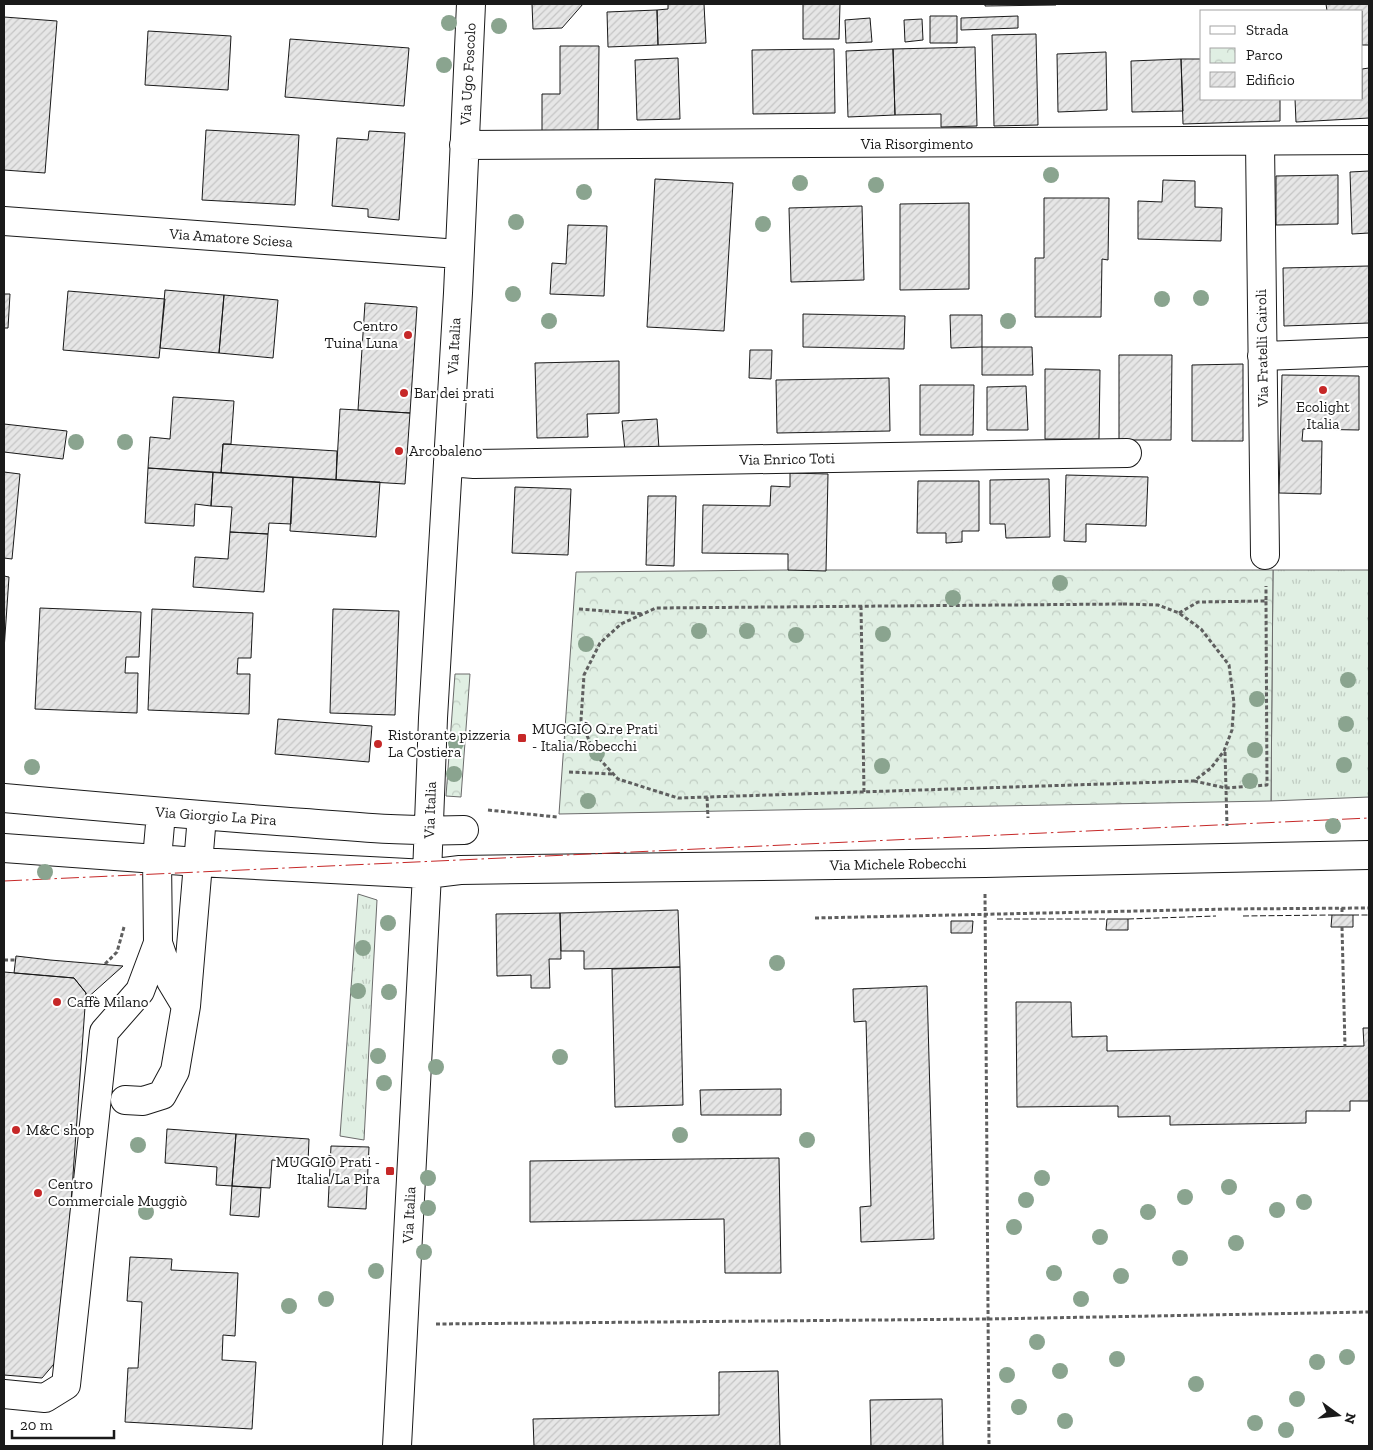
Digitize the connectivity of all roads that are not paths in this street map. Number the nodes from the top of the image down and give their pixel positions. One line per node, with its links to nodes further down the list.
1 (471, 4): 4 (street, Via Ugo Foscolo)
2 (1369, 140): 3 (street, Via Risorgimento)
3 (1260, 142): 4 (street, Via Risorgimento); 8 (street, Via Fratelli Cairoli)
4 (464, 145): 6 (street, Via Italia)
5 (4, 221): 6 (street, Via Amatore Sciesa)
6 (459, 254): 10 (street, Via Italia)
7 (1369, 352): 8 (street)
8 (1262, 356): 11 (street, Via Fratelli Cairoli)
9 (1127, 453): 10 (street, Via Enrico Toti)
10 (448, 462): 16 (street, Via Italia)
11 (1266, 555)
12 (4, 798): 13 (street, Via Giorgio La Pira)
13 (162, 813): 14 (street, Via Giorgio La Pira); 19 (street)
14 (202, 816): 16 (street, Via Giorgio La Pira); 20 (street)
15 (464, 830): 16 (street, Via Giorgio La Pira)
16 (429, 831): 21 (street, Via Italia)
17 (4, 848): 19 (street)
18 (1369, 855): 21 (street, Via Michele Robecchi)
19 (157, 859): 20 (street); 22 (street)
20 (198, 862): 21 (street); 23 (street)
21 (427, 874): 26 (street, Via Italia)
22 (158, 943): 23 (street); 25 (street)
23 (186, 1006): 24 (street)
24 (125, 1100)
25 (4, 1394)
26 (397, 1446)

